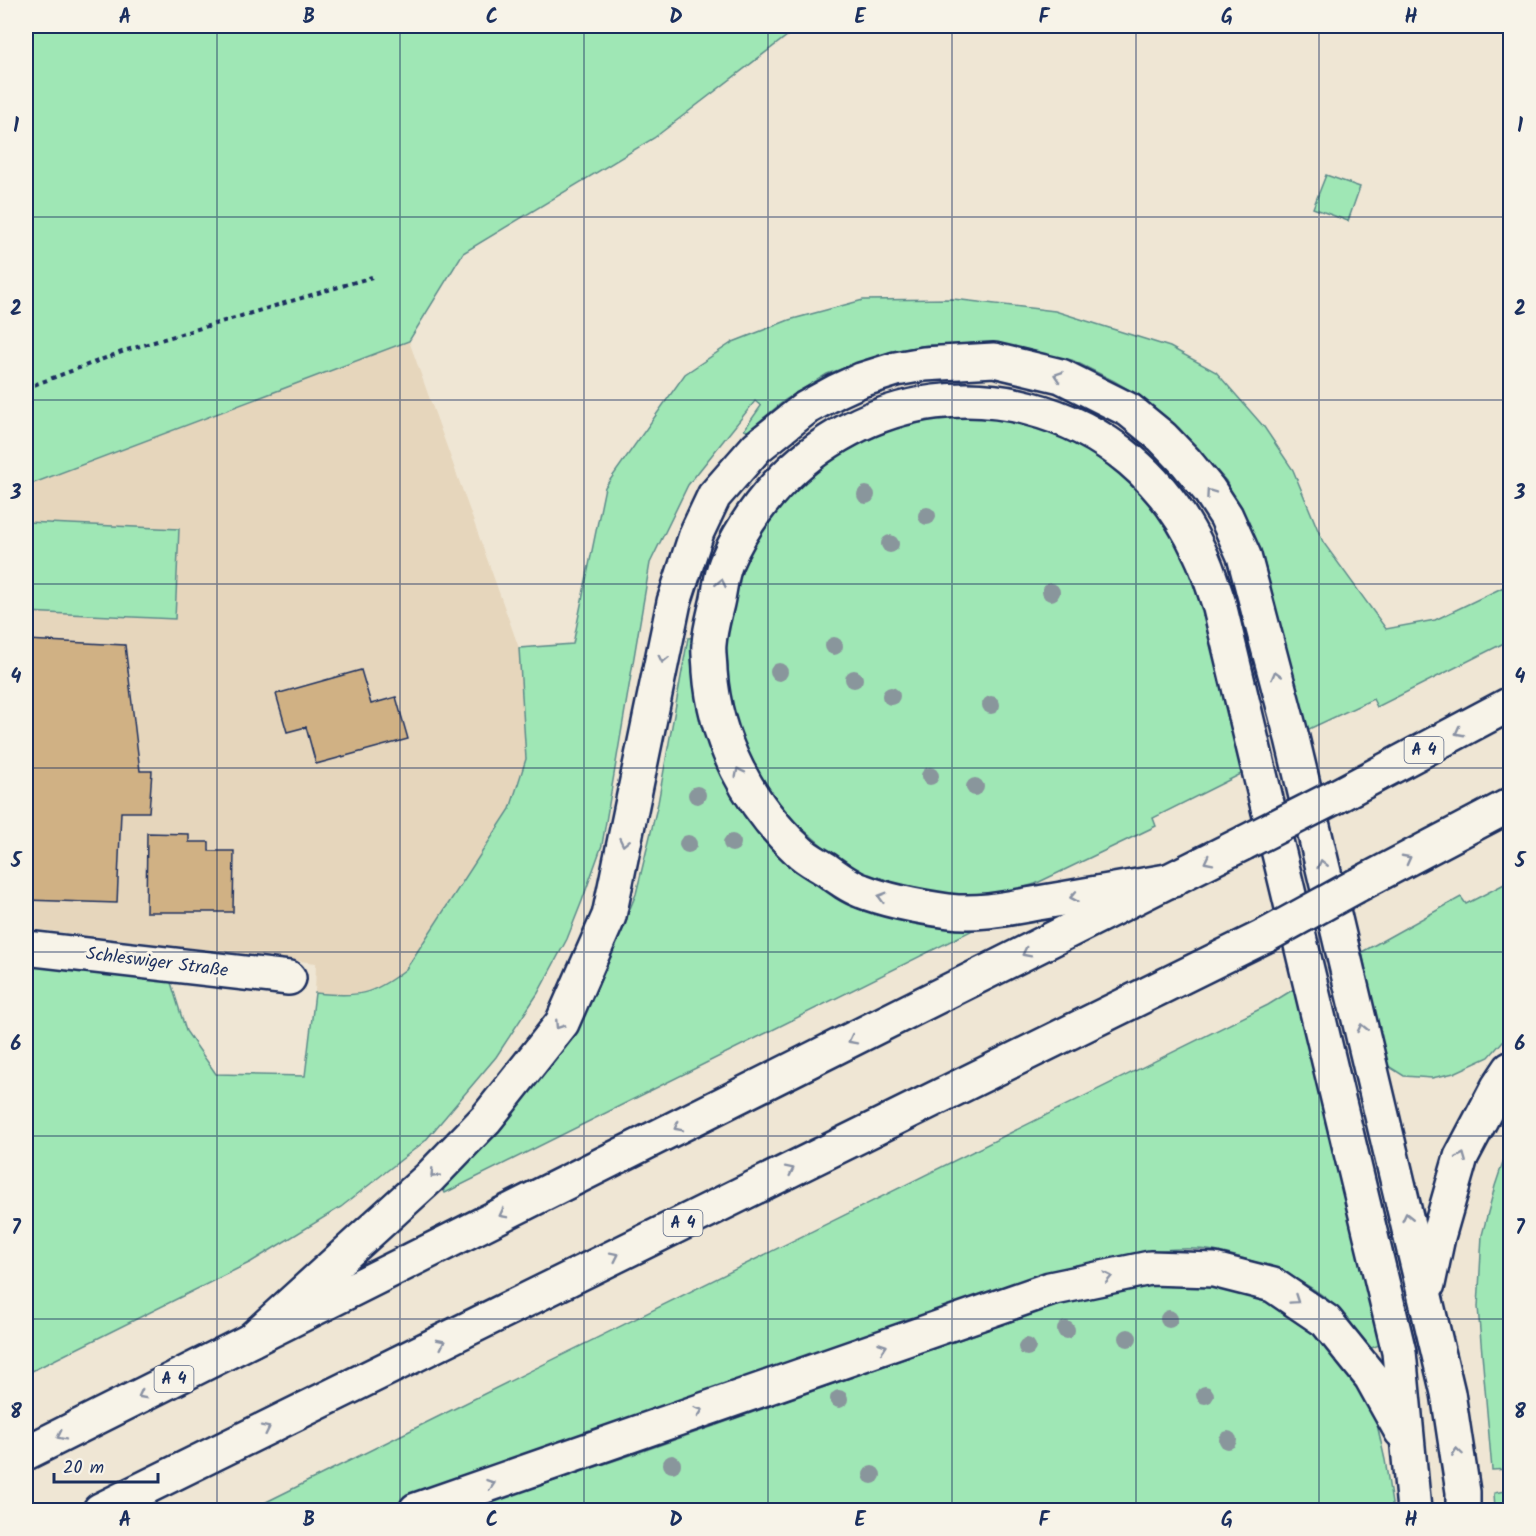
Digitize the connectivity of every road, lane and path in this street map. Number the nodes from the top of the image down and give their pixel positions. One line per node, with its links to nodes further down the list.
1 (372, 277): 2 (path)
2 (26, 388)
3 (1510, 704): 5 (main road, A 4, one-way to 5, bridge)
4 (1510, 805): 13 (main road, A 4, one-way to 4, bridge)
5 (1173, 880): 10 (main road, A 4, one-way to 10); 11 (main road, one-way to 11)
6 (26, 948): 7 (main road, Schleswiger Straße)
7 (289, 978)
8 (1510, 1070): 9 (main road, one-way to 8)
9 (1426, 1294): 10 (main road, A 4, one-way to 10); 16 (main road, one-way to 9)
10 (251, 1340): 12 (main road, A 4, one-way to 12)
11 (1407, 1444): 14 (main road, one-way to 11); 15 (main road)
12 (26, 1454)
13 (100, 1510)
14 (416, 1510)
15 (1414, 1510)
16 (1463, 1510)

